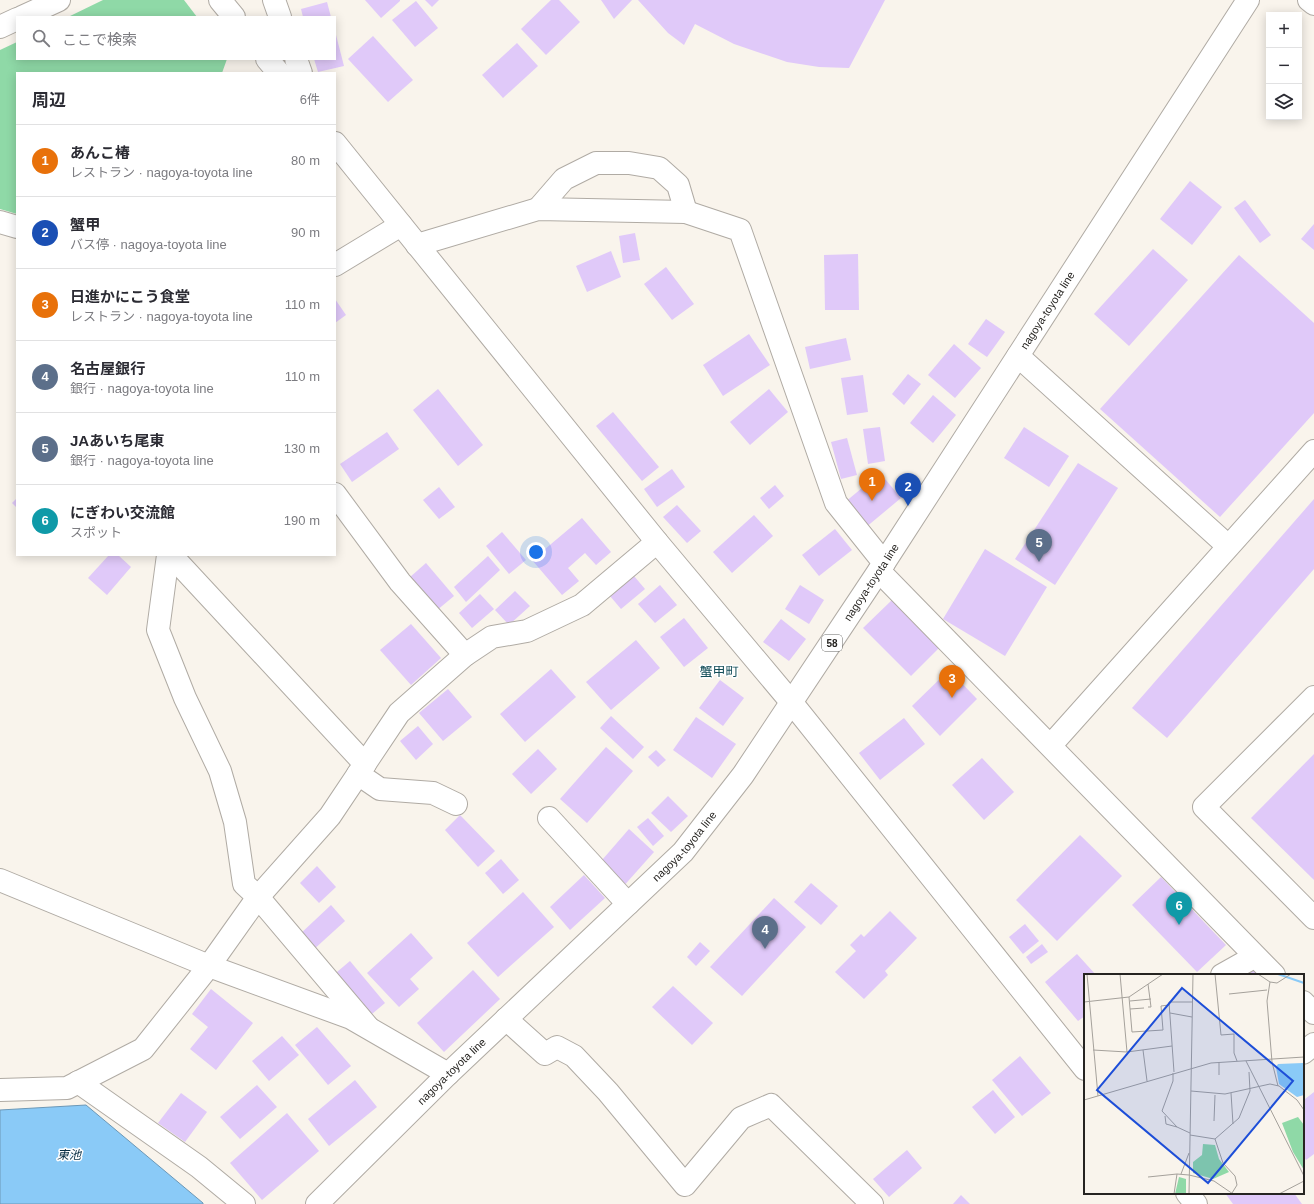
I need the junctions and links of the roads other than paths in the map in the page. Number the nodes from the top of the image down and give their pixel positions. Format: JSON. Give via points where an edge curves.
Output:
{"nodes":[{"id":1,"x":59,"y":0,"type":"edge"},
{"id":2,"x":220,"y":0,"type":"edge"},
{"id":3,"x":274,"y":0,"type":"edge"},
{"id":4,"x":1248,"y":0,"type":"edge"},
{"id":5,"x":1309,"y":0,"type":"edge"},
{"id":6,"x":1314,"y":4,"type":"edge"},
{"id":7,"x":24,"y":16,"type":"edge"},
{"id":8,"x":233,"y":16,"type":"edge"},
{"id":9,"x":280,"y":16,"type":"edge"},
{"id":10,"x":16,"y":19,"type":"edge"},
{"id":11,"x":0,"y":27,"type":"edge"},
{"id":12,"x":268,"y":60,"type":"edge"},
{"id":13,"x":296,"y":60,"type":"edge"},
{"id":14,"x":278,"y":72,"type":"edge"},
{"id":15,"x":301,"y":72,"type":"edge"},
{"id":16,"x":336,"y":145,"type":"edge"},
{"id":17,"x":538,"y":209,"type":"junction"},
{"id":18,"x":686,"y":212,"type":"junction"},
{"id":19,"x":0,"y":222,"type":"edge"},
{"id":20,"x":401,"y":226,"type":"junction"},
{"id":21,"x":16,"y":227,"type":"edge"},
{"id":22,"x":417,"y":245,"type":"junction"},
{"id":23,"x":336,"y":264,"type":"edge"},
{"id":24,"x":1018,"y":356,"type":"junction"},
{"id":25,"x":1314,"y":451,"type":"edge"},
{"id":26,"x":336,"y":495,"type":"edge"},
{"id":27,"x":657,"y":542,"type":"junction"},
{"id":28,"x":1228,"y":546,"type":"junction"},
{"id":29,"x":168,"y":556,"type":"edge"},
{"id":30,"x":172,"y":556,"type":"edge"},
{"id":31,"x":882,"y":567,"type":"junction"},
{"id":32,"x":465,"y":655,"type":"junction"},
{"id":33,"x":1314,"y":697,"type":"edge"},
{"id":34,"x":792,"y":703,"type":"junction"},
{"id":35,"x":1051,"y":745,"type":"junction"},
{"id":36,"x":362,"y":769,"type":"junction"},
{"id":37,"x":456,"y":804,"type":"dead end"},
{"id":38,"x":549,"y":818,"type":"dead end"},
{"id":39,"x":0,"y":880,"type":"edge"},
{"id":40,"x":258,"y":898,"type":"junction"},
{"id":41,"x":628,"y":904,"type":"junction"},
{"id":42,"x":1314,"y":918,"type":"edge"},
{"id":43,"x":1254,"y":956,"type":"junction"},
{"id":44,"x":209,"y":966,"type":"junction"},
{"id":45,"x":1224,"y":974,"type":"edge"},
{"id":46,"x":1273,"y":974,"type":"edge"},
{"id":47,"x":506,"y":1020,"type":"junction"},
{"id":48,"x":368,"y":1027,"type":"junction"},
{"id":49,"x":1314,"y":1044,"type":"edge"},
{"id":50,"x":1304,"y":1052,"type":"edge"},
{"id":51,"x":1082,"y":1060,"type":"edge"},
{"id":52,"x":448,"y":1074,"type":"junction"},
{"id":53,"x":78,"y":1082,"type":"junction"},
{"id":54,"x":0,"y":1090,"type":"edge"},
{"id":55,"x":1188,"y":1194,"type":"edge"},
{"id":56,"x":244,"y":1204,"type":"edge"},
{"id":57,"x":317,"y":1204,"type":"edge"},
{"id":58,"x":872,"y":1204,"type":"edge"},
{"id":59,"x":1196,"y":1204,"type":"edge"}],
"edges":[{"from":1,"to":7,"type":"street"},
{"from":2,"to":8,"type":"street"},
{"from":3,"to":9,"type":"street"},
{"from":4,"to":24,"type":"street","name":"nagoya-toyota line","number":"58"},
{"from":5,"to":6,"type":"street"},
{"from":10,"to":11,"type":"street"},
{"from":12,"to":14,"type":"street"},
{"from":13,"to":15,"type":"street"},
{"from":16,"to":20,"type":"street"},
{"from":17,"to":18,"type":"street"},
{"from":17,"to":18,"type":"street","via":[[564,180],[596,163],[629,163],[659,168],[678,185]]},
{"from":17,"to":22,"type":"street"},
{"from":18,"to":31,"type":"street","via":[[740,230],[836,503]]},
{"from":19,"to":21,"type":"street"},
{"from":20,"to":22,"type":"street"},
{"from":20,"to":23,"type":"street"},
{"from":22,"to":27,"type":"street"},
{"from":24,"to":28,"type":"street"},
{"from":24,"to":31,"type":"street","name":"nagoya-toyota line","number":"58"},
{"from":25,"to":28,"type":"street"},
{"from":26,"to":32,"type":"street","via":[[400,582]]},
{"from":27,"to":32,"type":"street","via":[[582,605],[527,631],[492,637]]},
{"from":27,"to":34,"type":"street"},
{"from":28,"to":35,"type":"street"},
{"from":29,"to":40,"type":"street","via":[[158,630],[185,698],[220,771],[235,822],[244,884]]},
{"from":30,"to":36,"type":"street"},
{"from":31,"to":34,"type":"street","name":"nagoya-toyota line","number":"58"},
{"from":31,"to":35,"type":"street"},
{"from":32,"to":36,"type":"street","via":[[399,713]]},
{"from":33,"to":42,"type":"street","via":[[1204,807]]},
{"from":34,"to":41,"type":"street","name":"nagoya-toyota line","number":"58","via":[[743,775],[683,852]]},
{"from":34,"to":51,"type":"street"},
{"from":35,"to":43,"type":"street"},
{"from":36,"to":37,"type":"street","via":[[380,789],[433,793]]},
{"from":36,"to":40,"type":"street","via":[[330,816]]},
{"from":38,"to":41,"type":"street"},
{"from":39,"to":44,"type":"street"},
{"from":40,"to":44,"type":"street"},
{"from":40,"to":48,"type":"street"},
{"from":41,"to":47,"type":"street","name":"nagoya-toyota line","number":"58"},
{"from":43,"to":45,"type":"street"},
{"from":43,"to":46,"type":"street"},
{"from":44,"to":48,"type":"street","via":[[351,1018]]},
{"from":44,"to":53,"type":"street","via":[[143,1049]]},
{"from":47,"to":52,"type":"street","name":"nagoya-toyota line","number":"58"},
{"from":47,"to":58,"type":"street","via":[[545,1054],[557,1047],[574,1056],[608,1092],[685,1185],[741,1118],[771,1106]]},
{"from":48,"to":52,"type":"street"},
{"from":49,"to":50,"type":"street"},
{"from":52,"to":57,"type":"street","name":"nagoya-toyota line","number":"58"},
{"from":53,"to":54,"type":"street","via":[[67,1088]]},
{"from":53,"to":56,"type":"street","via":[[200,1168]]},
{"from":55,"to":59,"type":"street"}]}
